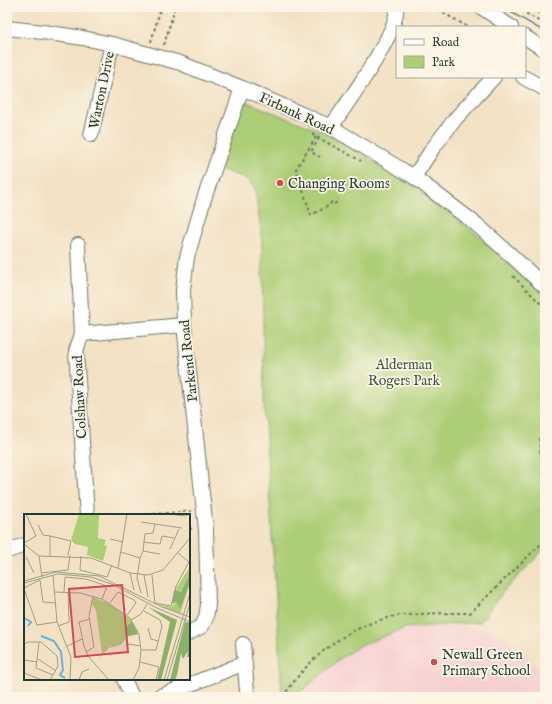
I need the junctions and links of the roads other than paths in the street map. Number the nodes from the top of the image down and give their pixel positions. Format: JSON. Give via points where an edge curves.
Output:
{"nodes":[{"id":1,"x":396,"y":7,"type":"edge"},
{"id":2,"x":481,"y":7,"type":"edge"},
{"id":3,"x":510,"y":26,"type":"edge"},
{"id":4,"x":7,"y":28,"type":"edge"},
{"id":5,"x":526,"y":37,"type":"edge"},
{"id":6,"x":112,"y":44,"type":"junction"},
{"id":7,"x":545,"y":50,"type":"edge"},
{"id":8,"x":493,"y":78,"type":"edge"},
{"id":9,"x":525,"y":78,"type":"edge"},
{"id":10,"x":242,"y":88,"type":"junction"},
{"id":11,"x":545,"y":89,"type":"edge"},
{"id":12,"x":326,"y":124,"type":"junction"},
{"id":13,"x":91,"y":135,"type":"dead end"},
{"id":14,"x":414,"y":177,"type":"junction"},
{"id":15,"x":78,"y":245,"type":"dead end"},
{"id":16,"x":545,"y":287,"type":"edge"},
{"id":17,"x":184,"y":325,"type":"junction"},
{"id":18,"x":82,"y":334,"type":"junction"},
{"id":19,"x":87,"y":514,"type":"edge"},
{"id":20,"x":24,"y":545,"type":"edge"},
{"id":21,"x":7,"y":551,"type":"edge"},
{"id":22,"x":190,"y":632,"type":"edge"},
{"id":23,"x":243,"y":644,"type":"dead end"},
{"id":24,"x":245,"y":663,"type":"junction"},
{"id":25,"x":124,"y":680,"type":"edge"},
{"id":26,"x":190,"y":691,"type":"edge"},
{"id":27,"x":247,"y":691,"type":"dead end"},
{"id":28,"x":132,"y":697,"type":"edge"},
{"id":29,"x":158,"y":697,"type":"edge"}],
"edges":[{"from":1,"to":12,"type":"street","via":[[396,20],[384,46]]},
{"from":2,"to":3,"type":"street"},
{"from":4,"to":6,"type":"street","name":"Firbank Road"},
{"from":5,"to":7,"type":"street"},
{"from":6,"to":10,"type":"street","name":"Firbank Road","via":[[180,63]]},
{"from":6,"to":13,"type":"street","name":"Warton Drive"},
{"from":8,"to":14,"type":"street","via":[[456,118]]},
{"from":9,"to":11,"type":"street"},
{"from":10,"to":12,"type":"street","name":"Firbank Road"},
{"from":10,"to":17,"type":"street","name":"Parkend Road","via":[[187,257],[183,290]]},
{"from":12,"to":14,"type":"street","name":"Firbank Road"},
{"from":14,"to":16,"type":"street","name":"Firbank Road","via":[[476,224]]},
{"from":15,"to":18,"type":"street"},
{"from":17,"to":18,"type":"street","name":"Colshaw Road"},
{"from":17,"to":22,"type":"street","name":"Parkend Road","via":[[206,530],[208,605],[202,626]]},
{"from":18,"to":19,"type":"street","name":"Colshaw Road","via":[[76,352]]},
{"from":20,"to":21,"type":"street"},
{"from":23,"to":24,"type":"street"},
{"from":24,"to":26,"type":"street"},
{"from":24,"to":27,"type":"street"},
{"from":25,"to":28,"type":"street"},
{"from":26,"to":29,"type":"street"}]}
